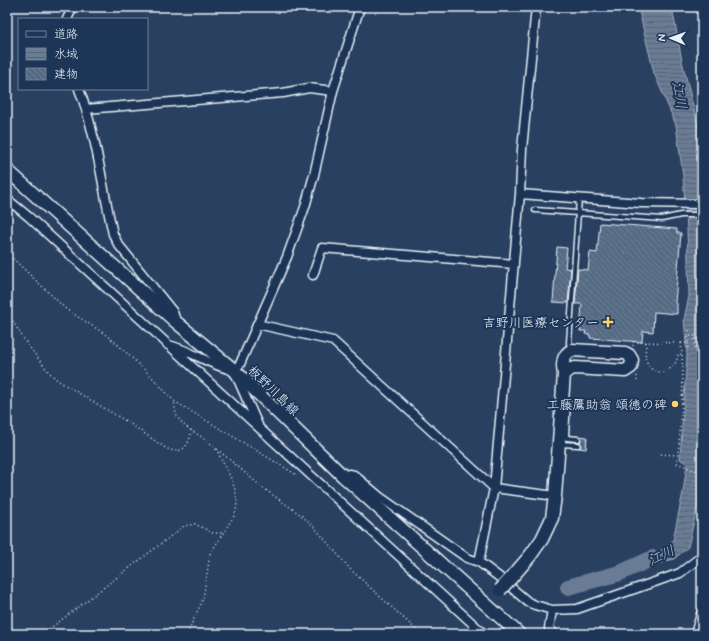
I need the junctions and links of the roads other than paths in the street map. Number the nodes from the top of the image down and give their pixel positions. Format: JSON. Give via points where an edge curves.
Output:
{"nodes":[{"id":1,"x":73,"y":7,"type":"edge"},
{"id":2,"x":360,"y":7,"type":"edge"},
{"id":3,"x":536,"y":7,"type":"edge"},
{"id":4,"x":68,"y":18,"type":"edge"},
{"id":5,"x":79,"y":90,"type":"edge"},
{"id":6,"x":333,"y":91,"type":"junction"},
{"id":7,"x":86,"y":109,"type":"junction"},
{"id":8,"x":7,"y":170,"type":"edge"},
{"id":9,"x":520,"y":194,"type":"junction"},
{"id":10,"x":579,"y":198,"type":"junction"},
{"id":11,"x":7,"y":199,"type":"edge"},
{"id":12,"x":702,"y":204,"type":"edge"},
{"id":13,"x":535,"y":210,"type":"dead end"},
{"id":14,"x":578,"y":214,"type":"junction"},
{"id":15,"x":702,"y":215,"type":"edge"},
{"id":16,"x":514,"y":264,"type":"junction"},
{"id":17,"x":313,"y":275,"type":"dead end"},
{"id":18,"x":176,"y":322,"type":"junction"},
{"id":19,"x":257,"y":324,"type":"junction"},
{"id":20,"x":167,"y":345,"type":"junction"},
{"id":21,"x":572,"y":350,"type":"junction"},
{"id":22,"x":234,"y":370,"type":"junction"},
{"id":23,"x":568,"y":373,"type":"junction"},
{"id":24,"x":568,"y":399,"type":"dead end"},
{"id":25,"x":259,"y":428,"type":"junction"},
{"id":26,"x":578,"y":439,"type":"dead end"},
{"id":27,"x":559,"y":444,"type":"junction"},
{"id":28,"x":578,"y":445,"type":"dead end"},
{"id":29,"x":343,"y":476,"type":"junction"},
{"id":30,"x":494,"y":488,"type":"junction"},
{"id":31,"x":555,"y":496,"type":"junction"},
{"id":32,"x":702,"y":556,"type":"edge"},
{"id":33,"x":480,"y":562,"type":"junction"},
{"id":34,"x":488,"y":605,"type":"junction"},
{"id":35,"x":552,"y":610,"type":"junction"},
{"id":36,"x":702,"y":611,"type":"edge"},
{"id":37,"x":484,"y":634,"type":"edge"},
{"id":38,"x":519,"y":634,"type":"edge"},
{"id":39,"x":554,"y":634,"type":"edge"},
{"id":40,"x":695,"y":634,"type":"edge"}],
"edges":[{"from":1,"to":4,"type":"street"},
{"from":2,"to":6,"type":"street"},
{"from":3,"to":9,"type":"street"},
{"from":5,"to":7,"type":"street"},
{"from":6,"to":7,"type":"street","via":[[309,88],[283,93]]},
{"from":6,"to":19,"type":"street","via":[[305,207],[287,257]]},
{"from":7,"to":18,"type":"street","via":[[96,145],[113,234],[118,244],[173,312]]},
{"from":8,"to":18,"type":"main road","name":"板野川島線"},
{"from":9,"to":10,"type":"street"},
{"from":9,"to":16,"type":"street"},
{"from":10,"to":12,"type":"street"},
{"from":10,"to":14,"type":"lane"},
{"from":11,"to":20,"type":"street"},
{"from":13,"to":14,"type":"lane"},
{"from":14,"to":15,"type":"lane","via":[[662,220],[681,215]]},
{"from":14,"to":21,"type":"lane","via":[[569,343]]},
{"from":16,"to":17,"type":"street","via":[[322,248]]},
{"from":16,"to":30,"type":"street"},
{"from":18,"to":22,"type":"main road","name":"板野川島線"},
{"from":19,"to":22,"type":"street","via":[[240,364]]},
{"from":19,"to":30,"type":"street","via":[[332,341]]},
{"from":20,"to":22,"type":"street","via":[[180,348],[220,367]]},
{"from":20,"to":25,"type":"street"},
{"from":21,"to":23,"type":"main road","via":[[564,357],[563,369]]},
{"from":21,"to":23,"type":"main road","via":[[625,353],[633,362],[630,369],[625,371],[575,368]]},
{"from":22,"to":25,"type":"street"},
{"from":22,"to":29,"type":"main road","name":"板野川島線"},
{"from":23,"to":27,"type":"main road"},
{"from":24,"to":26,"type":"lane","via":[[566,435],[567,438]]},
{"from":25,"to":37,"type":"street"},
{"from":27,"to":28,"type":"lane"},
{"from":27,"to":31,"type":"main road"},
{"from":29,"to":33,"type":"street","via":[[354,475],[380,497],[461,554]]},
{"from":29,"to":34,"type":"main road","name":"板野川島線"},
{"from":30,"to":31,"type":"street"},
{"from":30,"to":33,"type":"street"},
{"from":31,"to":34,"type":"main road","bridge":true,"via":[[552,518],[547,530],[530,556]]},
{"from":32,"to":35,"type":"street","via":[[680,573],[577,609]]},
{"from":33,"to":35,"type":"street","via":[[528,602]]},
{"from":34,"to":38,"type":"main road","name":"板野川島線"},
{"from":35,"to":39,"type":"street","via":[[549,628]]},
{"from":36,"to":40,"type":"street"}]}
